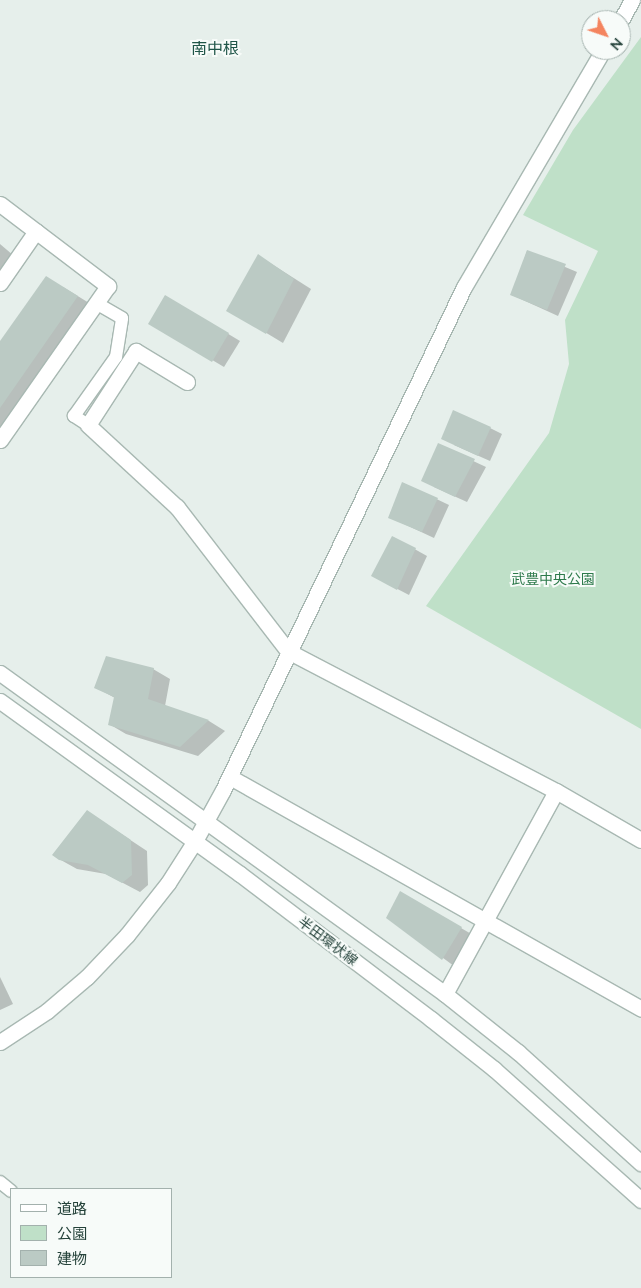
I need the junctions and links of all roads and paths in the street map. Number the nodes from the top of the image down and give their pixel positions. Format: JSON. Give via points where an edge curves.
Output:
{"nodes":[{"id":1,"x":597,"y":60,"type":"edge"},
{"id":2,"x":0,"y":204,"type":"edge"},
{"id":3,"x":36,"y":231,"type":"junction"},
{"id":4,"x":0,"y":283,"type":"edge"},
{"id":5,"x":96,"y":302,"type":"junction"},
{"id":6,"x":188,"y":382,"type":"dead end"},
{"id":7,"x":88,"y":425,"type":"junction"},
{"id":8,"x":0,"y":440,"type":"edge"},
{"id":9,"x":288,"y":651,"type":"junction"},
{"id":10,"x":0,"y":673,"type":"edge"},
{"id":11,"x":0,"y":701,"type":"edge"},
{"id":12,"x":230,"y":777,"type":"junction"},
{"id":13,"x":556,"y":792,"type":"junction"},
{"id":14,"x":206,"y":822,"type":"junction"},
{"id":15,"x":641,"y":840,"type":"edge"},
{"id":16,"x":195,"y":841,"type":"junction"},
{"id":17,"x":485,"y":920,"type":"junction"},
{"id":18,"x":445,"y":994,"type":"junction"},
{"id":19,"x":641,"y":1009,"type":"edge"},
{"id":20,"x":0,"y":1042,"type":"edge"},
{"id":21,"x":641,"y":1163,"type":"edge"},
{"id":22,"x":0,"y":1182,"type":"edge"},
{"id":23,"x":10,"y":1190,"type":"edge"},
{"id":24,"x":641,"y":1200,"type":"edge"}],
"edges":[{"from":1,"to":9,"type":"street","via":[[464,288]]},
{"from":2,"to":3,"type":"street"},
{"from":3,"to":4,"type":"street"},
{"from":3,"to":5,"type":"street","via":[[108,286]]},
{"from":5,"to":7,"type":"lane","via":[[122,318],[116,357],[74,416]]},
{"from":5,"to":8,"type":"street"},
{"from":6,"to":7,"type":"street","via":[[136,351]]},
{"from":7,"to":9,"type":"street","via":[[176,507]]},
{"from":9,"to":12,"type":"street"},
{"from":9,"to":13,"type":"street"},
{"from":10,"to":14,"type":"street","name":"半田環状線"},
{"from":11,"to":16,"type":"street","name":"半田環状線"},
{"from":12,"to":14,"type":"street"},
{"from":12,"to":17,"type":"street"},
{"from":13,"to":15,"type":"street"},
{"from":13,"to":17,"type":"street"},
{"from":14,"to":16,"type":"street"},
{"from":14,"to":18,"type":"street","name":"半田環状線"},
{"from":16,"to":20,"type":"street","via":[[168,883],[87,977],[47,1011]]},
{"from":16,"to":24,"type":"street","name":"半田環状線","via":[[494,1069]]},
{"from":17,"to":18,"type":"street"},
{"from":17,"to":19,"type":"street"},
{"from":18,"to":21,"type":"street","name":"半田環状線","via":[[518,1052]]},
{"from":22,"to":23,"type":"lane"}]}
